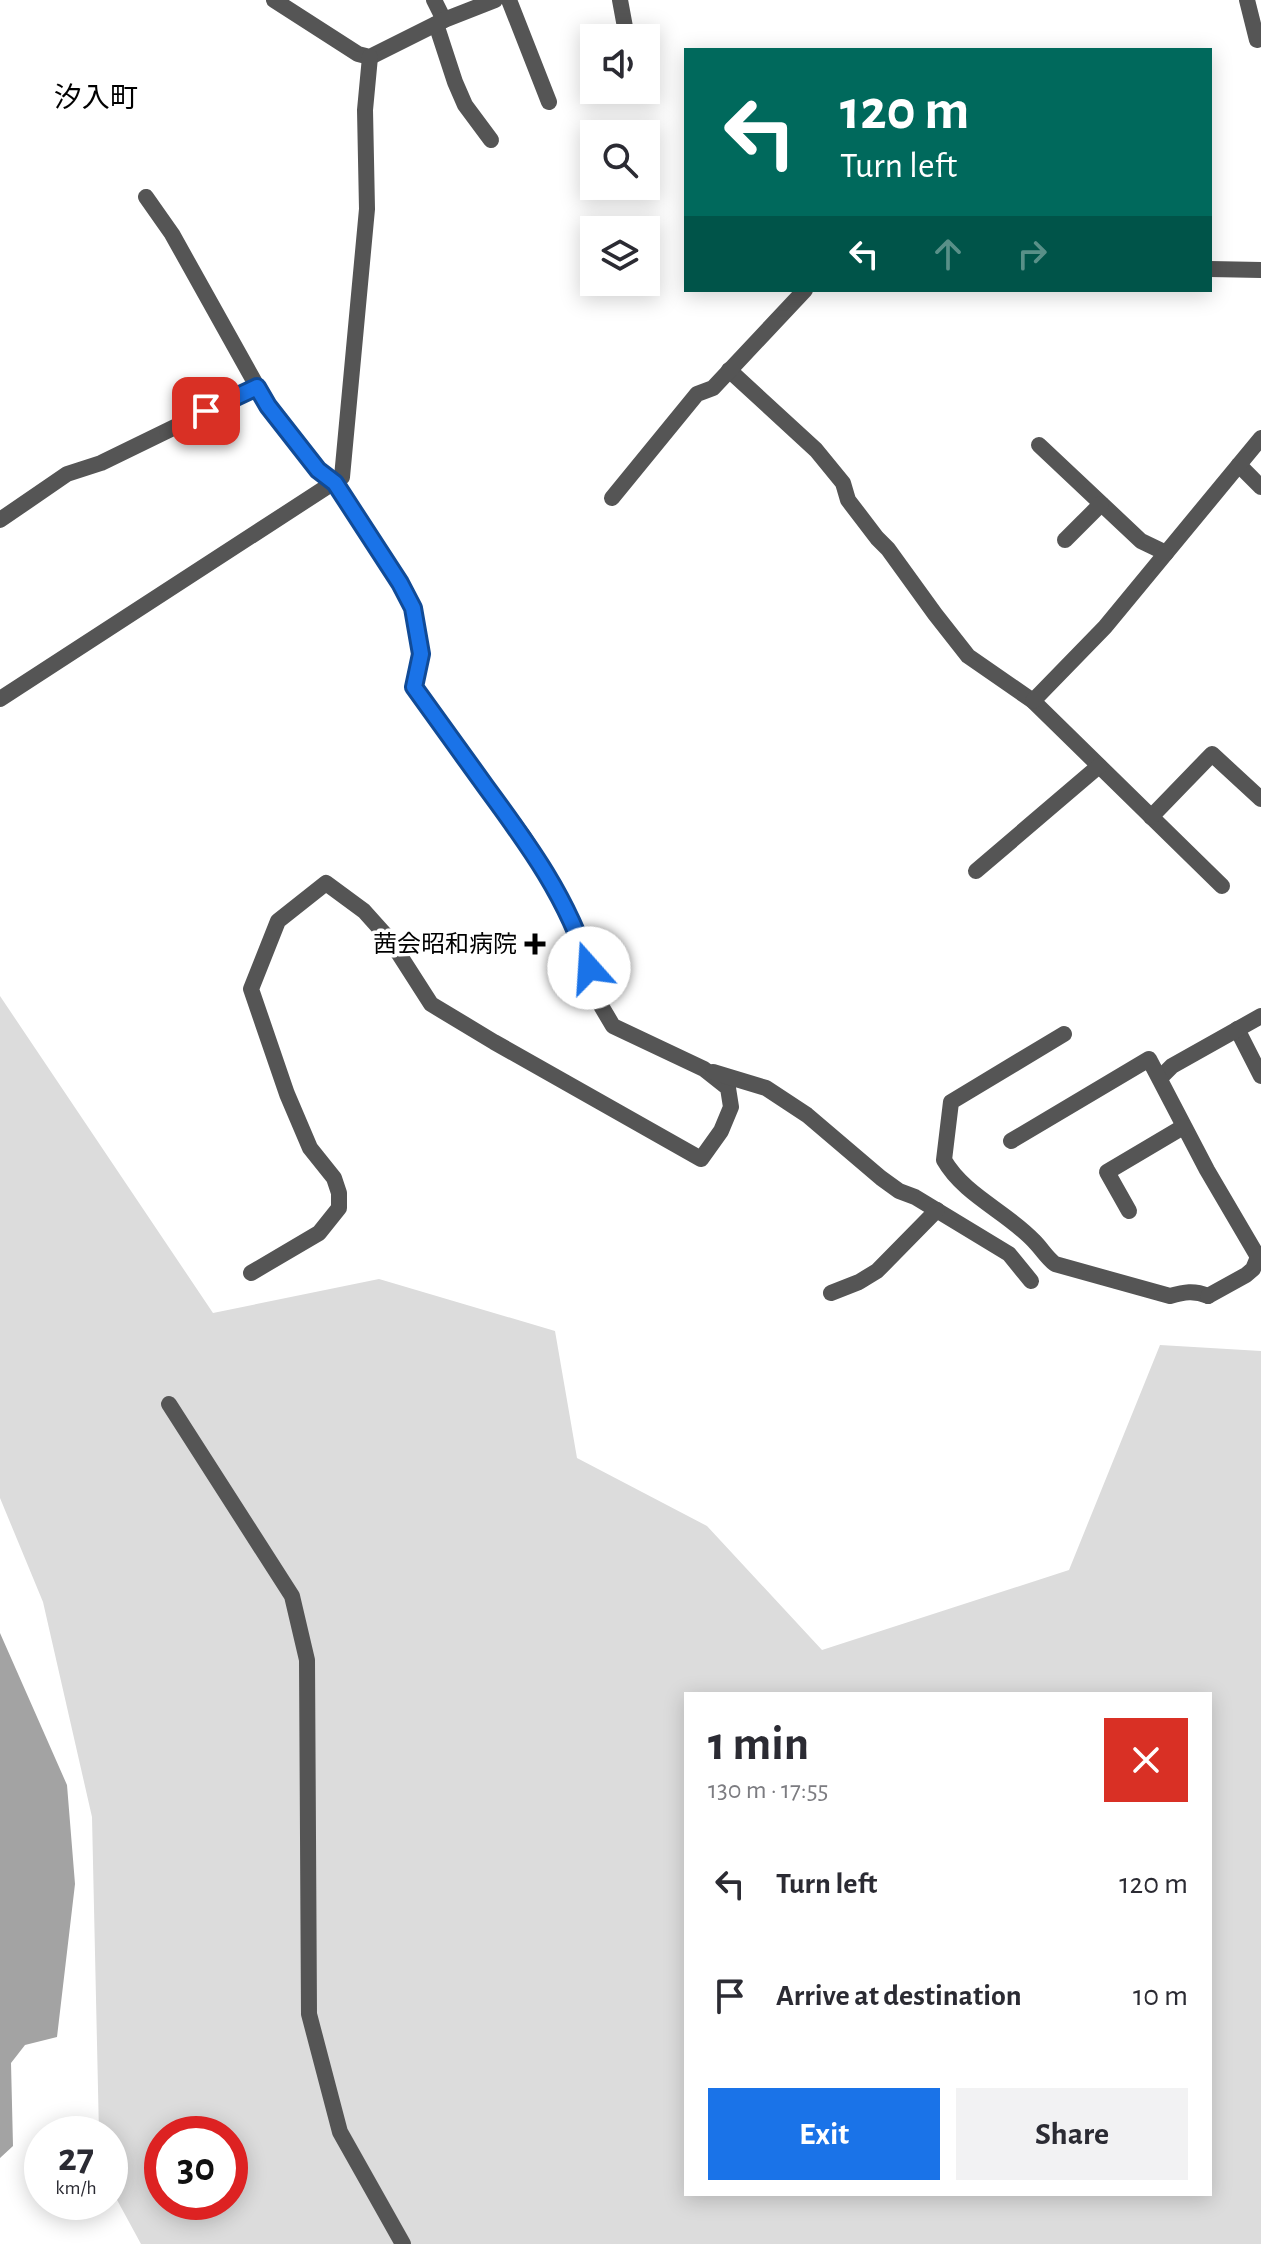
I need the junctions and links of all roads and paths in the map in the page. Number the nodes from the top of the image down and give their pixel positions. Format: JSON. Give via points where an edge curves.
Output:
{"nodes":[{"id":1,"x":274,"y":0,"type":"edge"},
{"id":2,"x":434,"y":0,"type":"edge"},
{"id":3,"x":495,"y":0,"type":"edge"},
{"id":4,"x":509,"y":0,"type":"edge"},
{"id":5,"x":620,"y":0,"type":"edge"},
{"id":6,"x":1247,"y":0,"type":"edge"},
{"id":7,"x":440,"y":22,"type":"junction"},
{"id":8,"x":624,"y":24,"type":"edge"},
{"id":9,"x":1257,"y":40,"type":"dead end"},
{"id":10,"x":370,"y":57,"type":"junction"},
{"id":11,"x":549,"y":102,"type":"dead end"},
{"id":12,"x":491,"y":140,"type":"dead end"},
{"id":13,"x":146,"y":197,"type":"dead end"},
{"id":14,"x":1212,"y":269,"type":"edge"},
{"id":15,"x":1261,"y":270,"type":"edge"},
{"id":16,"x":803,"y":292,"type":"edge"},
{"id":17,"x":729,"y":370,"type":"junction"},
{"id":18,"x":257,"y":387,"type":"junction"},
{"id":19,"x":1261,"y":438,"type":"edge"},
{"id":20,"x":1039,"y":445,"type":"dead end"},
{"id":21,"x":1239,"y":465,"type":"junction"},
{"id":22,"x":335,"y":483,"type":"junction"},
{"id":23,"x":1261,"y":487,"type":"edge"},
{"id":24,"x":612,"y":498,"type":"dead end"},
{"id":25,"x":1101,"y":504,"type":"junction"},
{"id":26,"x":0,"y":520,"type":"edge"},
{"id":27,"x":1065,"y":540,"type":"dead end"},
{"id":28,"x":1166,"y":553,"type":"junction"},
{"id":29,"x":0,"y":699,"type":"edge"},
{"id":30,"x":1033,"y":701,"type":"junction"},
{"id":31,"x":1099,"y":766,"type":"junction"},
{"id":32,"x":1261,"y":799,"type":"edge"},
{"id":33,"x":1151,"y":817,"type":"junction"},
{"id":34,"x":976,"y":871,"type":"dead end"},
{"id":35,"x":1222,"y":886,"type":"dead end"},
{"id":36,"x":1261,"y":1016,"type":"edge"},
{"id":37,"x":1237,"y":1029,"type":"junction"},
{"id":38,"x":1064,"y":1034,"type":"dead end"},
{"id":39,"x":704,"y":1069,"type":"junction"},
{"id":40,"x":1261,"y":1076,"type":"edge"},
{"id":41,"x":1160,"y":1078,"type":"junction"},
{"id":42,"x":1183,"y":1127,"type":"junction"},
{"id":43,"x":1011,"y":1141,"type":"dead end"},
{"id":44,"x":937,"y":1210,"type":"junction"},
{"id":45,"x":1129,"y":1211,"type":"dead end"},
{"id":46,"x":1049,"y":1259,"type":"junction"},
{"id":47,"x":251,"y":1273,"type":"dead end"},
{"id":48,"x":831,"y":1293,"type":"dead end"},
{"id":49,"x":169,"y":1404,"type":"dead end"},
{"id":50,"x":403,"y":2244,"type":"edge"}],
"edges":[{"from":1,"to":10,"type":"street"},
{"from":2,"to":7,"type":"street"},
{"from":3,"to":7,"type":"street"},
{"from":4,"to":11,"type":"street"},
{"from":5,"to":8,"type":"street"},
{"from":6,"to":9,"type":"street"},
{"from":7,"to":10,"type":"street"},
{"from":7,"to":12,"type":"street","via":[[455,82]]},
{"from":10,"to":22,"type":"street","via":[[367,209],[342,477]]},
{"from":13,"to":18,"type":"street"},
{"from":14,"to":15,"type":"street"},
{"from":16,"to":17,"type":"street"},
{"from":17,"to":24,"type":"street","via":[[713,388],[697,394]]},
{"from":17,"to":30,"type":"street","via":[[816,450],[968,656]]},
{"from":18,"to":22,"type":"street","via":[[318,470]]},
{"from":18,"to":26,"type":"street","via":[[101,463],[67,474]]},
{"from":19,"to":21,"type":"street"},
{"from":20,"to":25,"type":"street"},
{"from":21,"to":23,"type":"street"},
{"from":21,"to":28,"type":"street"},
{"from":22,"to":29,"type":"street"},
{"from":22,"to":39,"type":"street","via":[[413,608],[421,654],[414,687],[554,885],[613,1026]]},
{"from":25,"to":27,"type":"street"},
{"from":25,"to":28,"type":"street","via":[[1141,541]]},
{"from":28,"to":30,"type":"street","via":[[1105,627]]},
{"from":30,"to":31,"type":"street"},
{"from":31,"to":33,"type":"street"},
{"from":31,"to":34,"type":"street"},
{"from":32,"to":33,"type":"street","via":[[1212,754]]},
{"from":33,"to":35,"type":"street"},
{"from":36,"to":37,"type":"street"},
{"from":37,"to":40,"type":"street"},
{"from":37,"to":41,"type":"street"},
{"from":38,"to":46,"type":"street","via":[[951,1102],[944,1160]]},
{"from":39,"to":44,"type":"street","via":[[766,1088],[890,1185]]},
{"from":39,"to":47,"type":"street","via":[[728,1088],[731,1107],[701,1159],[431,1004],[390,940],[364,911],[326,883],[278,921],[251,989],[310,1148],[334,1178],[339,1208],[319,1233]]},
{"from":41,"to":42,"type":"street"},
{"from":41,"to":43,"type":"street","via":[[1149,1059]]},
{"from":42,"to":45,"type":"street","via":[[1107,1172]]},
{"from":42,"to":46,"type":"street","via":[[1258,1257],[1253,1269],[1208,1296],[1170,1296]]},
{"from":44,"to":46,"type":"street","via":[[1009,1254],[1031,1281]]},
{"from":44,"to":48,"type":"street","via":[[877,1271]]},
{"from":49,"to":50,"type":"street","via":[[292,1596],[307,1660],[309,2014],[340,2132]]}]}
